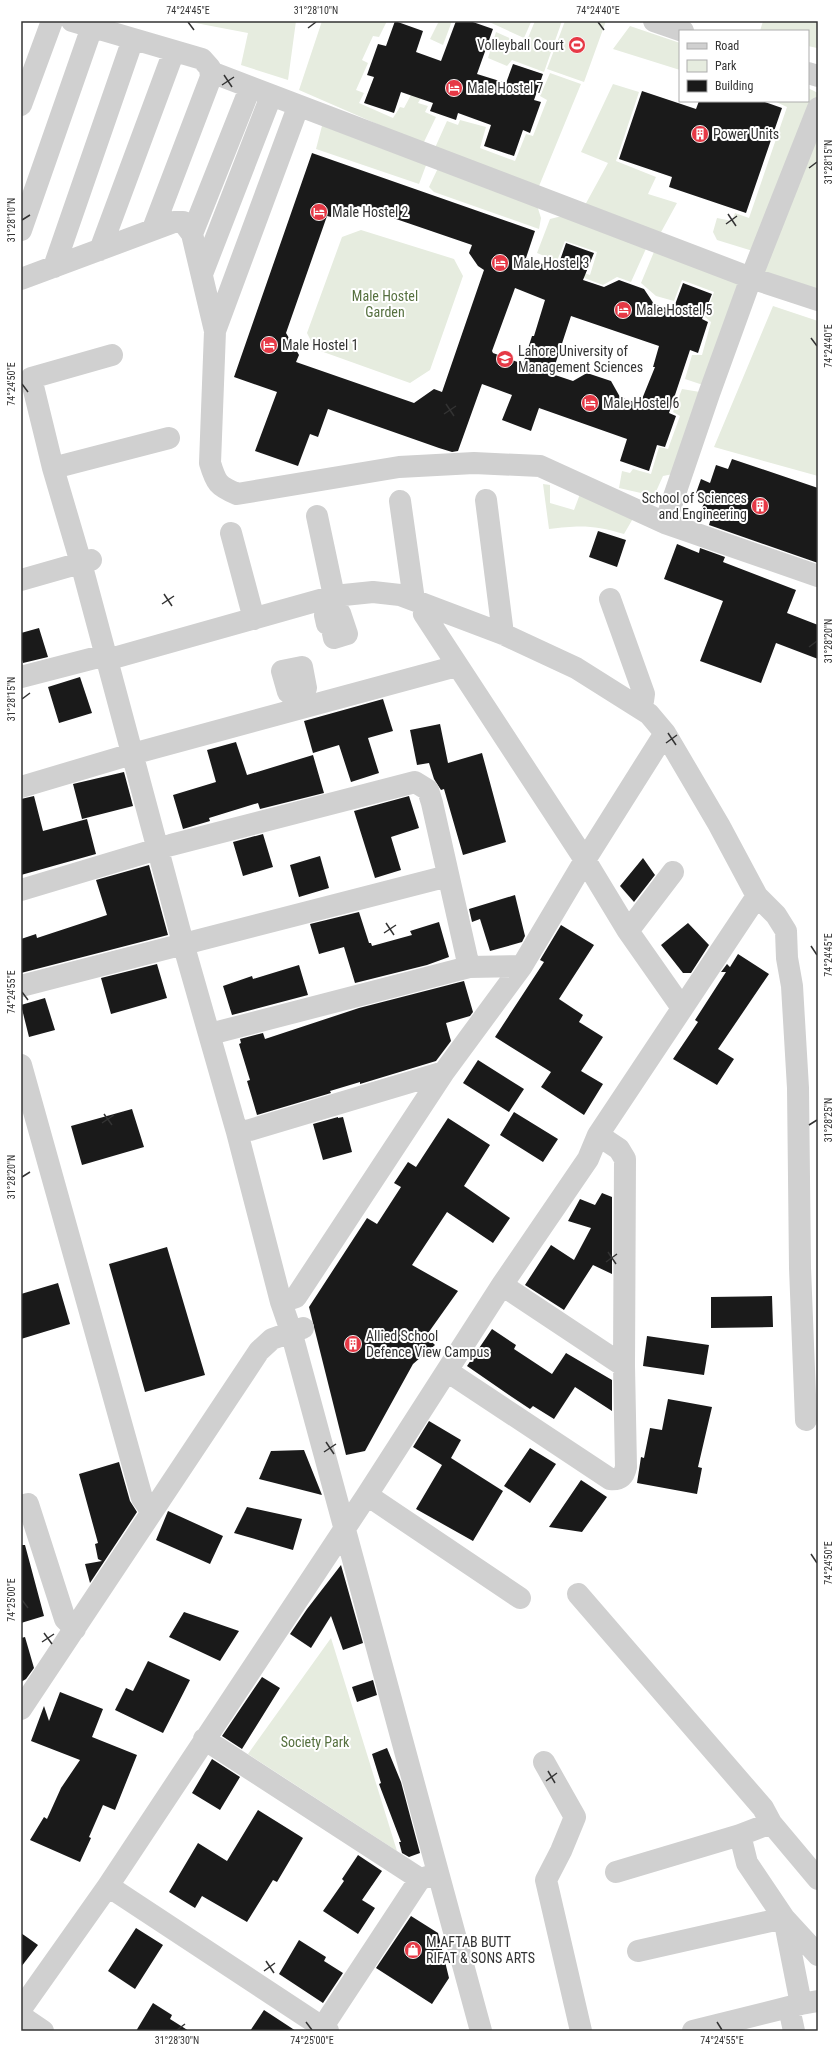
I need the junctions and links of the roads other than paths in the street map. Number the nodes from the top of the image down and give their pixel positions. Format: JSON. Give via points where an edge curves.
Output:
{"nodes":[{"id":1,"x":52,"y":21,"type":"edge"},
{"id":2,"x":72,"y":21,"type":"edge"},
{"id":3,"x":654,"y":21,"type":"edge"},
{"id":4,"x":92,"y":27,"type":"junction"},
{"id":5,"x":680,"y":30,"type":"edge"},
{"id":6,"x":133,"y":39,"type":"junction"},
{"id":7,"x":174,"y":51,"type":"junction"},
{"id":8,"x":211,"y":72,"type":"junction"},
{"id":9,"x":250,"y":88,"type":"junction"},
{"id":10,"x":271,"y":96,"type":"junction"},
{"id":11,"x":21,"y":105,"type":"edge"},
{"id":12,"x":298,"y":107,"type":"junction"},
{"id":13,"x":818,"y":108,"type":"edge"},
{"id":14,"x":21,"y":230,"type":"edge"},
{"id":15,"x":152,"y":230,"type":"junction"},
{"id":16,"x":192,"y":234,"type":"junction"},
{"id":17,"x":100,"y":250,"type":"junction"},
{"id":18,"x":54,"y":267,"type":"junction"},
{"id":19,"x":202,"y":274,"type":"junction"},
{"id":20,"x":751,"y":278,"type":"junction"},
{"id":21,"x":21,"y":279,"type":"edge"},
{"id":22,"x":818,"y":300,"type":"edge"},
{"id":23,"x":215,"y":331,"type":"junction"},
{"id":24,"x":112,"y":355,"type":"dead end"},
{"id":25,"x":169,"y":438,"type":"dead end"},
{"id":26,"x":59,"y":467,"type":"junction"},
{"id":27,"x":486,"y":500,"type":"dead end"},
{"id":28,"x":400,"y":501,"type":"dead end"},
{"id":29,"x":317,"y":516,"type":"dead end"},
{"id":30,"x":665,"y":524,"type":"junction"},
{"id":31,"x":231,"y":533,"type":"dead end"},
{"id":32,"x":86,"y":562,"type":"junction"},
{"id":33,"x":818,"y":576,"type":"edge"},
{"id":34,"x":21,"y":580,"type":"edge"},
{"id":35,"x":334,"y":596,"type":"junction"},
{"id":36,"x":610,"y":599,"type":"dead end"},
{"id":37,"x":421,"y":603,"type":"junction"},
{"id":38,"x":254,"y":619,"type":"junction"},
{"id":39,"x":503,"y":634,"type":"junction"},
{"id":40,"x":112,"y":656,"type":"junction"},
{"id":41,"x":457,"y":666,"type":"junction"},
{"id":42,"x":21,"y":677,"type":"edge"},
{"id":43,"x":639,"y":706,"type":"junction"},
{"id":44,"x":665,"y":733,"type":"junction"},
{"id":45,"x":138,"y":753,"type":"junction"},
{"id":46,"x":21,"y":787,"type":"edge"},
{"id":47,"x":165,"y":847,"type":"junction"},
{"id":48,"x":585,"y":860,"type":"junction"},
{"id":49,"x":673,"y":872,"type":"dead end"},
{"id":50,"x":448,"y":876,"type":"junction"},
{"id":51,"x":21,"y":890,"type":"edge"},
{"id":52,"x":757,"y":896,"type":"junction"},
{"id":53,"x":628,"y":931,"type":"junction"},
{"id":54,"x":190,"y":941,"type":"junction"},
{"id":55,"x":522,"y":966,"type":"junction"},
{"id":56,"x":469,"y":967,"type":"junction"},
{"id":57,"x":21,"y":986,"type":"edge"},
{"id":58,"x":682,"y":1008,"type":"junction"},
{"id":59,"x":216,"y":1033,"type":"junction"},
{"id":60,"x":21,"y":1065,"type":"edge"},
{"id":61,"x":444,"y":1072,"type":"junction"},
{"id":62,"x":243,"y":1131,"type":"junction"},
{"id":63,"x":598,"y":1136,"type":"junction"},
{"id":64,"x":502,"y":1285,"type":"junction"},
{"id":65,"x":288,"y":1299,"type":"junction"},
{"id":66,"x":297,"y":1330,"type":"junction"},
{"id":67,"x":624,"y":1366,"type":"junction"},
{"id":68,"x":447,"y":1371,"type":"junction"},
{"id":69,"x":806,"y":1420,"type":"dead end"},
{"id":70,"x":367,"y":1495,"type":"junction"},
{"id":71,"x":21,"y":1506,"type":"edge"},
{"id":72,"x":154,"y":1509,"type":"junction"},
{"id":73,"x":349,"y":1521,"type":"junction"},
{"id":74,"x":578,"y":1594,"type":"dead end"},
{"id":75,"x":520,"y":1598,"type":"dead end"},
{"id":76,"x":75,"y":1629,"type":"junction"},
{"id":77,"x":21,"y":1709,"type":"edge"},
{"id":78,"x":204,"y":1739,"type":"junction"},
{"id":79,"x":544,"y":1762,"type":"dead end"},
{"id":80,"x":771,"y":1822,"type":"junction"},
{"id":81,"x":740,"y":1835,"type":"junction"},
{"id":82,"x":616,"y":1872,"type":"dead end"},
{"id":83,"x":430,"y":1876,"type":"junction"},
{"id":84,"x":818,"y":1879,"type":"edge"},
{"id":85,"x":108,"y":1886,"type":"junction"},
{"id":86,"x":452,"y":1894,"type":"junction"},
{"id":87,"x":784,"y":1918,"type":"junction"},
{"id":88,"x":638,"y":1951,"type":"dead end"},
{"id":89,"x":818,"y":1955,"type":"edge"},
{"id":90,"x":803,"y":2004,"type":"edge"},
{"id":91,"x":21,"y":2009,"type":"edge"},
{"id":92,"x":21,"y":2016,"type":"edge"},
{"id":93,"x":323,"y":2030,"type":"edge"},
{"id":94,"x":43,"y":2031,"type":"edge"},
{"id":95,"x":481,"y":2031,"type":"edge"},
{"id":96,"x":496,"y":2031,"type":"edge"},
{"id":97,"x":581,"y":2031,"type":"edge"},
{"id":98,"x":693,"y":2031,"type":"edge"},
{"id":99,"x":794,"y":2031,"type":"edge"}],
"edges":[{"from":1,"to":11,"type":"street"},
{"from":2,"to":4,"type":"street"},
{"from":3,"to":5,"type":"street"},
{"from":4,"to":6,"type":"street"},
{"from":4,"to":14,"type":"street"},
{"from":6,"to":7,"type":"street"},
{"from":6,"to":18,"type":"street"},
{"from":7,"to":8,"type":"street","via":[[202,60]]},
{"from":7,"to":17,"type":"street"},
{"from":8,"to":9,"type":"street"},
{"from":8,"to":15,"type":"street"},
{"from":9,"to":10,"type":"street"},
{"from":9,"to":16,"type":"street"},
{"from":10,"to":12,"type":"street"},
{"from":10,"to":19,"type":"street"},
{"from":12,"to":20,"type":"street"},
{"from":12,"to":23,"type":"street"},
{"from":13,"to":20,"type":"street"},
{"from":15,"to":16,"type":"street","via":[[174,222],[183,222]]},
{"from":15,"to":17,"type":"street"},
{"from":16,"to":19,"type":"street"},
{"from":17,"to":18,"type":"street"},
{"from":18,"to":21,"type":"street"},
{"from":19,"to":23,"type":"street"},
{"from":20,"to":22,"type":"street"},
{"from":20,"to":30,"type":"street"},
{"from":23,"to":30,"type":"street","via":[[210,463],[215,479],[222,488],[237,494],[399,467],[474,463],[540,466]]},
{"from":24,"to":26,"type":"street","via":[[37,376]]},
{"from":25,"to":26,"type":"street"},
{"from":26,"to":32,"type":"street"},
{"from":27,"to":39,"type":"street"},
{"from":28,"to":37,"type":"street"},
{"from":29,"to":35,"type":"street"},
{"from":30,"to":33,"type":"street"},
{"from":31,"to":38,"type":"street"},
{"from":32,"to":34,"type":"street"},
{"from":32,"to":40,"type":"street"},
{"from":35,"to":37,"type":"street","via":[[385,593]]},
{"from":35,"to":38,"type":"street"},
{"from":36,"to":43,"type":"street","via":[[644,694]]},
{"from":37,"to":39,"type":"street"},
{"from":37,"to":41,"type":"street","via":[[424,614]]},
{"from":38,"to":40,"type":"street"},
{"from":39,"to":43,"type":"street","via":[[576,668]]},
{"from":40,"to":42,"type":"street"},
{"from":40,"to":45,"type":"street"},
{"from":41,"to":45,"type":"street"},
{"from":41,"to":48,"type":"street"},
{"from":43,"to":44,"type":"street"},
{"from":44,"to":48,"type":"street"},
{"from":44,"to":52,"type":"street"},
{"from":45,"to":46,"type":"street"},
{"from":45,"to":47,"type":"street"},
{"from":47,"to":50,"type":"street","via":[[415,782],[428,790]]},
{"from":47,"to":51,"type":"street"},
{"from":47,"to":54,"type":"street"},
{"from":48,"to":53,"type":"street"},
{"from":48,"to":55,"type":"street"},
{"from":49,"to":53,"type":"street"},
{"from":50,"to":54,"type":"street"},
{"from":50,"to":56,"type":"street"},
{"from":52,"to":58,"type":"street"},
{"from":52,"to":69,"type":"street","via":[[776,915],[786,931],[792,986],[798,1088],[800,1268]]},
{"from":53,"to":58,"type":"street"},
{"from":54,"to":57,"type":"street"},
{"from":54,"to":59,"type":"street"},
{"from":55,"to":56,"type":"street"},
{"from":55,"to":61,"type":"street"},
{"from":56,"to":59,"type":"street"},
{"from":58,"to":63,"type":"street"},
{"from":59,"to":62,"type":"street"},
{"from":60,"to":72,"type":"street","via":[[142,1498]]},
{"from":61,"to":62,"type":"street"},
{"from":61,"to":65,"type":"street"},
{"from":62,"to":65,"type":"street"},
{"from":63,"to":64,"type":"street","via":[[588,1159]]},
{"from":63,"to":67,"type":"street","via":[[619,1149],[625,1159]]},
{"from":64,"to":67,"type":"street"},
{"from":64,"to":68,"type":"street"},
{"from":65,"to":66,"type":"street"},
{"from":66,"to":72,"type":"street","via":[[272,1339],[259,1351]]},
{"from":66,"to":73,"type":"street"},
{"from":67,"to":68,"type":"street","via":[[626,1467],[624,1474],[615,1480]]},
{"from":68,"to":70,"type":"street"},
{"from":70,"to":73,"type":"street"},
{"from":70,"to":75,"type":"street"},
{"from":71,"to":76,"type":"street","via":[[28,1504],[65,1619]]},
{"from":72,"to":76,"type":"street"},
{"from":73,"to":78,"type":"street"},
{"from":73,"to":83,"type":"street"},
{"from":73,"to":86,"type":"street"},
{"from":74,"to":80,"type":"street","via":[[764,1808]]},
{"from":76,"to":77,"type":"street"},
{"from":78,"to":83,"type":"street"},
{"from":78,"to":85,"type":"street"},
{"from":79,"to":97,"type":"street","via":[[575,1817],[546,1880]]},
{"from":80,"to":81,"type":"street"},
{"from":80,"to":84,"type":"street"},
{"from":81,"to":82,"type":"street"},
{"from":81,"to":87,"type":"street","via":[[747,1863]]},
{"from":83,"to":86,"type":"street"},
{"from":83,"to":93,"type":"street"},
{"from":85,"to":91,"type":"street"},
{"from":85,"to":93,"type":"street"},
{"from":86,"to":95,"type":"street"},
{"from":86,"to":96,"type":"street"},
{"from":87,"to":88,"type":"street"},
{"from":87,"to":89,"type":"street"},
{"from":87,"to":90,"type":"street"},
{"from":90,"to":98,"type":"street"},
{"from":90,"to":99,"type":"street"},
{"from":92,"to":94,"type":"street"}]}
